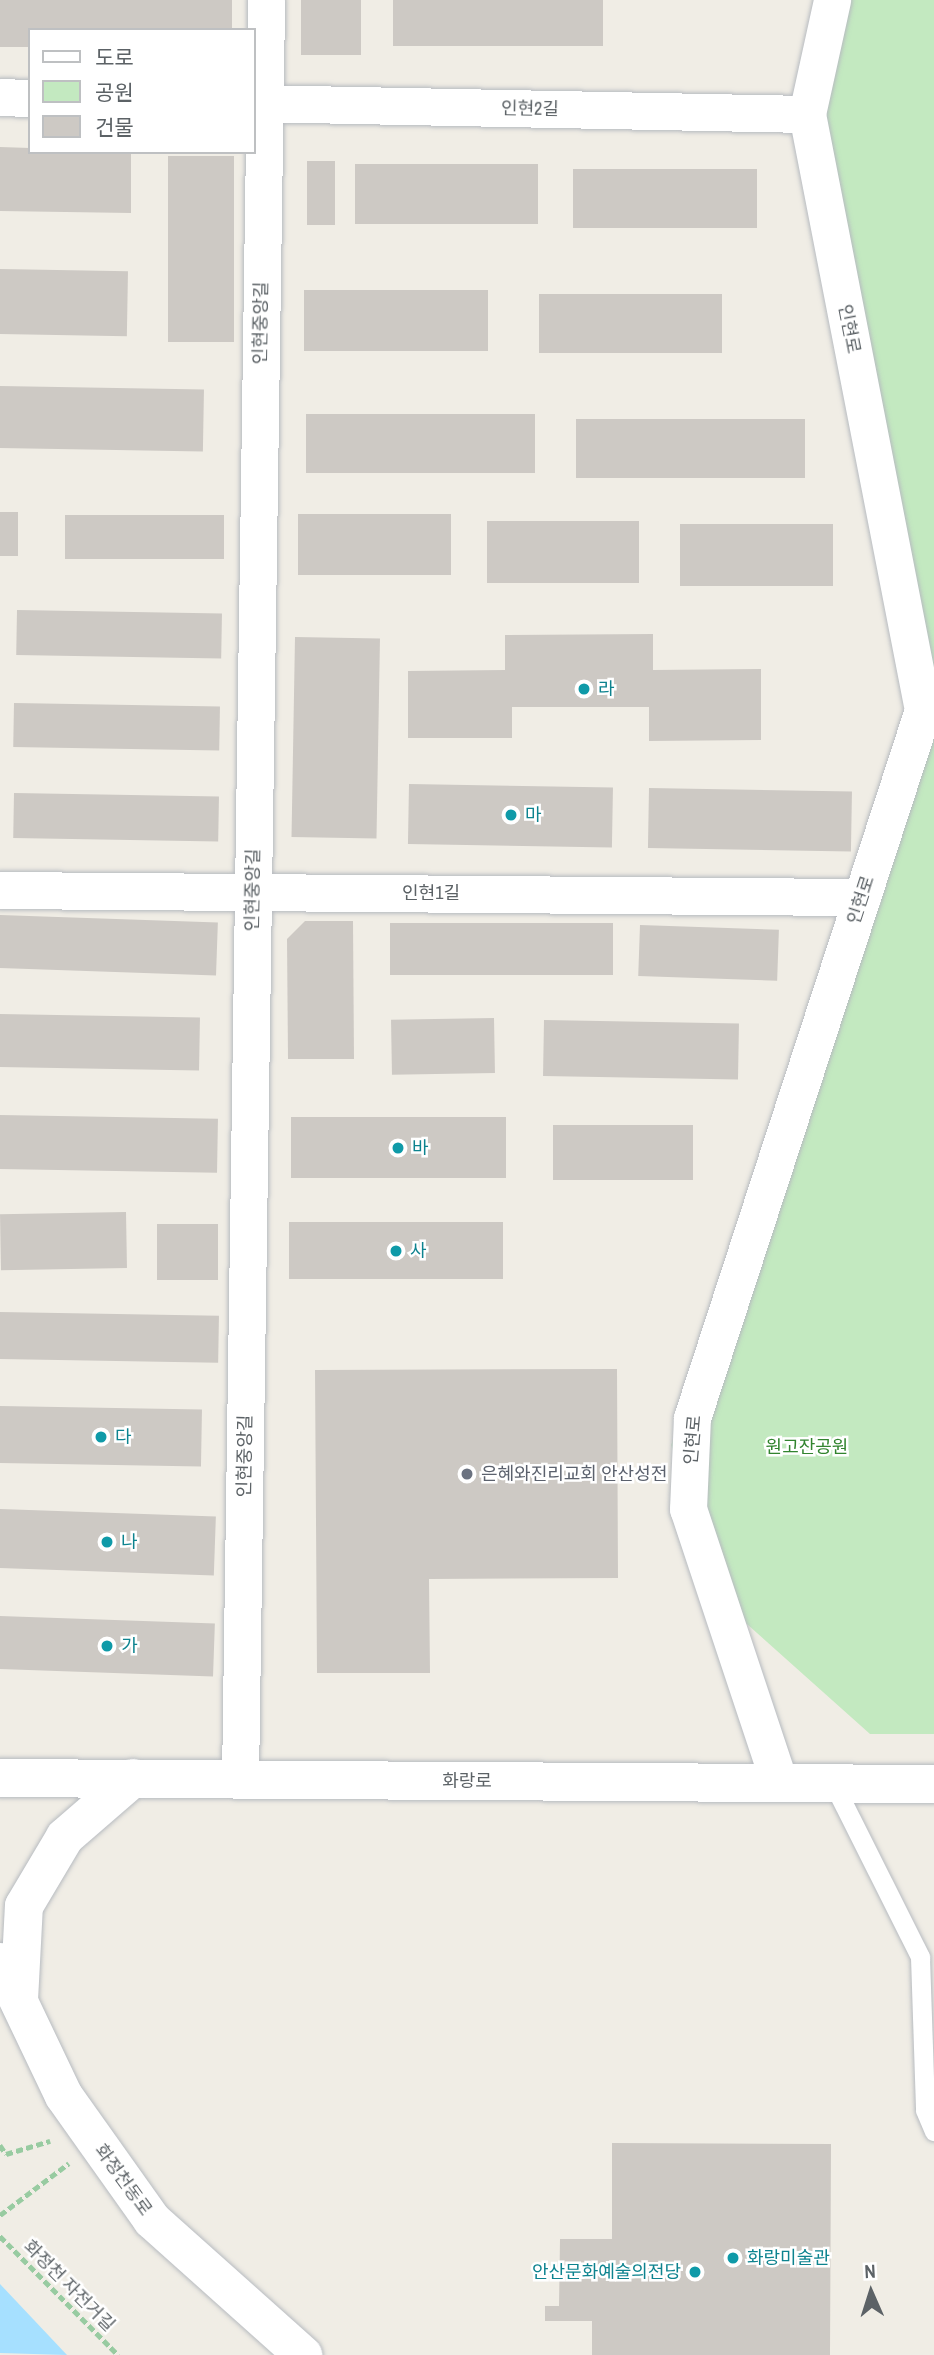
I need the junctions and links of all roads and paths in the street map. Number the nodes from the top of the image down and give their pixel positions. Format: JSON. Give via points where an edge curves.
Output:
{"nodes":[{"id":1,"x":266,"y":0,"type":"edge"},
{"id":2,"x":832,"y":0,"type":"edge"},
{"id":3,"x":0,"y":97,"type":"edge"},
{"id":4,"x":28,"y":98,"type":"edge"},
{"id":5,"x":259,"y":103,"type":"edge"},
{"id":6,"x":807,"y":114,"type":"junction"},
{"id":7,"x":0,"y":890,"type":"edge"},
{"id":8,"x":253,"y":892,"type":"junction"},
{"id":9,"x":862,"y":897,"type":"junction"},
{"id":10,"x":0,"y":1778,"type":"edge"},
{"id":11,"x":133,"y":1778,"type":"junction"},
{"id":12,"x":240,"y":1779,"type":"junction"},
{"id":13,"x":779,"y":1782,"type":"junction"},
{"id":14,"x":833,"y":1783,"type":"junction"},
{"id":15,"x":934,"y":1784,"type":"edge"},
{"id":16,"x":927,"y":1960,"type":"edge"},
{"id":17,"x":0,"y":1962,"type":"edge"},
{"id":18,"x":19,"y":2002,"type":"junction"},
{"id":19,"x":934,"y":2131,"type":"edge"},
{"id":20,"x":92,"y":2136,"type":"junction"},
{"id":21,"x":0,"y":2144,"type":"edge"},
{"id":22,"x":0,"y":2215,"type":"edge"},
{"id":23,"x":0,"y":2236,"type":"edge"},
{"id":24,"x":118,"y":2355,"type":"edge"},
{"id":25,"x":303,"y":2355,"type":"edge"}],
"edges":[{"from":1,"to":5,"type":"street","name":"인현중앙길"},
{"from":2,"to":6,"type":"street","name":"인현로"},
{"from":3,"to":4,"type":"street"},
{"from":5,"to":6,"type":"street","name":"인현2길"},
{"from":5,"to":8,"type":"street","name":"인현중앙길"},
{"from":6,"to":9,"type":"street","name":"인현로","via":[[923,710]]},
{"from":7,"to":8,"type":"street","name":"인현1길"},
{"from":8,"to":9,"type":"street","name":"인현1길"},
{"from":8,"to":12,"type":"street","name":"인현중앙길"},
{"from":9,"to":13,"type":"street","name":"인현로","via":[[692,1418],[688,1509]]},
{"from":10,"to":11,"type":"street","name":"화랑로"},
{"from":11,"to":12,"type":"street","name":"화랑로"},
{"from":11,"to":18,"type":"street","via":[[65,1837],[24,1906]]},
{"from":12,"to":13,"type":"street","name":"화랑로"},
{"from":13,"to":14,"type":"street","name":"화랑로"},
{"from":14,"to":15,"type":"street","name":"화랑로"},
{"from":14,"to":16,"type":"lane"},
{"from":16,"to":19,"type":"lane","via":[[925,2110]]},
{"from":17,"to":18,"type":"street","name":"화정천동로"},
{"from":18,"to":20,"type":"street","name":"화정천동로","via":[[64,2096]]},
{"from":20,"to":21,"type":"path","via":[[6,2154]]},
{"from":20,"to":22,"type":"path"},
{"from":20,"to":25,"type":"street","name":"화정천동로","via":[[152,2220]]},
{"from":23,"to":24,"type":"path","name":"화정천 자전거길"}]}
